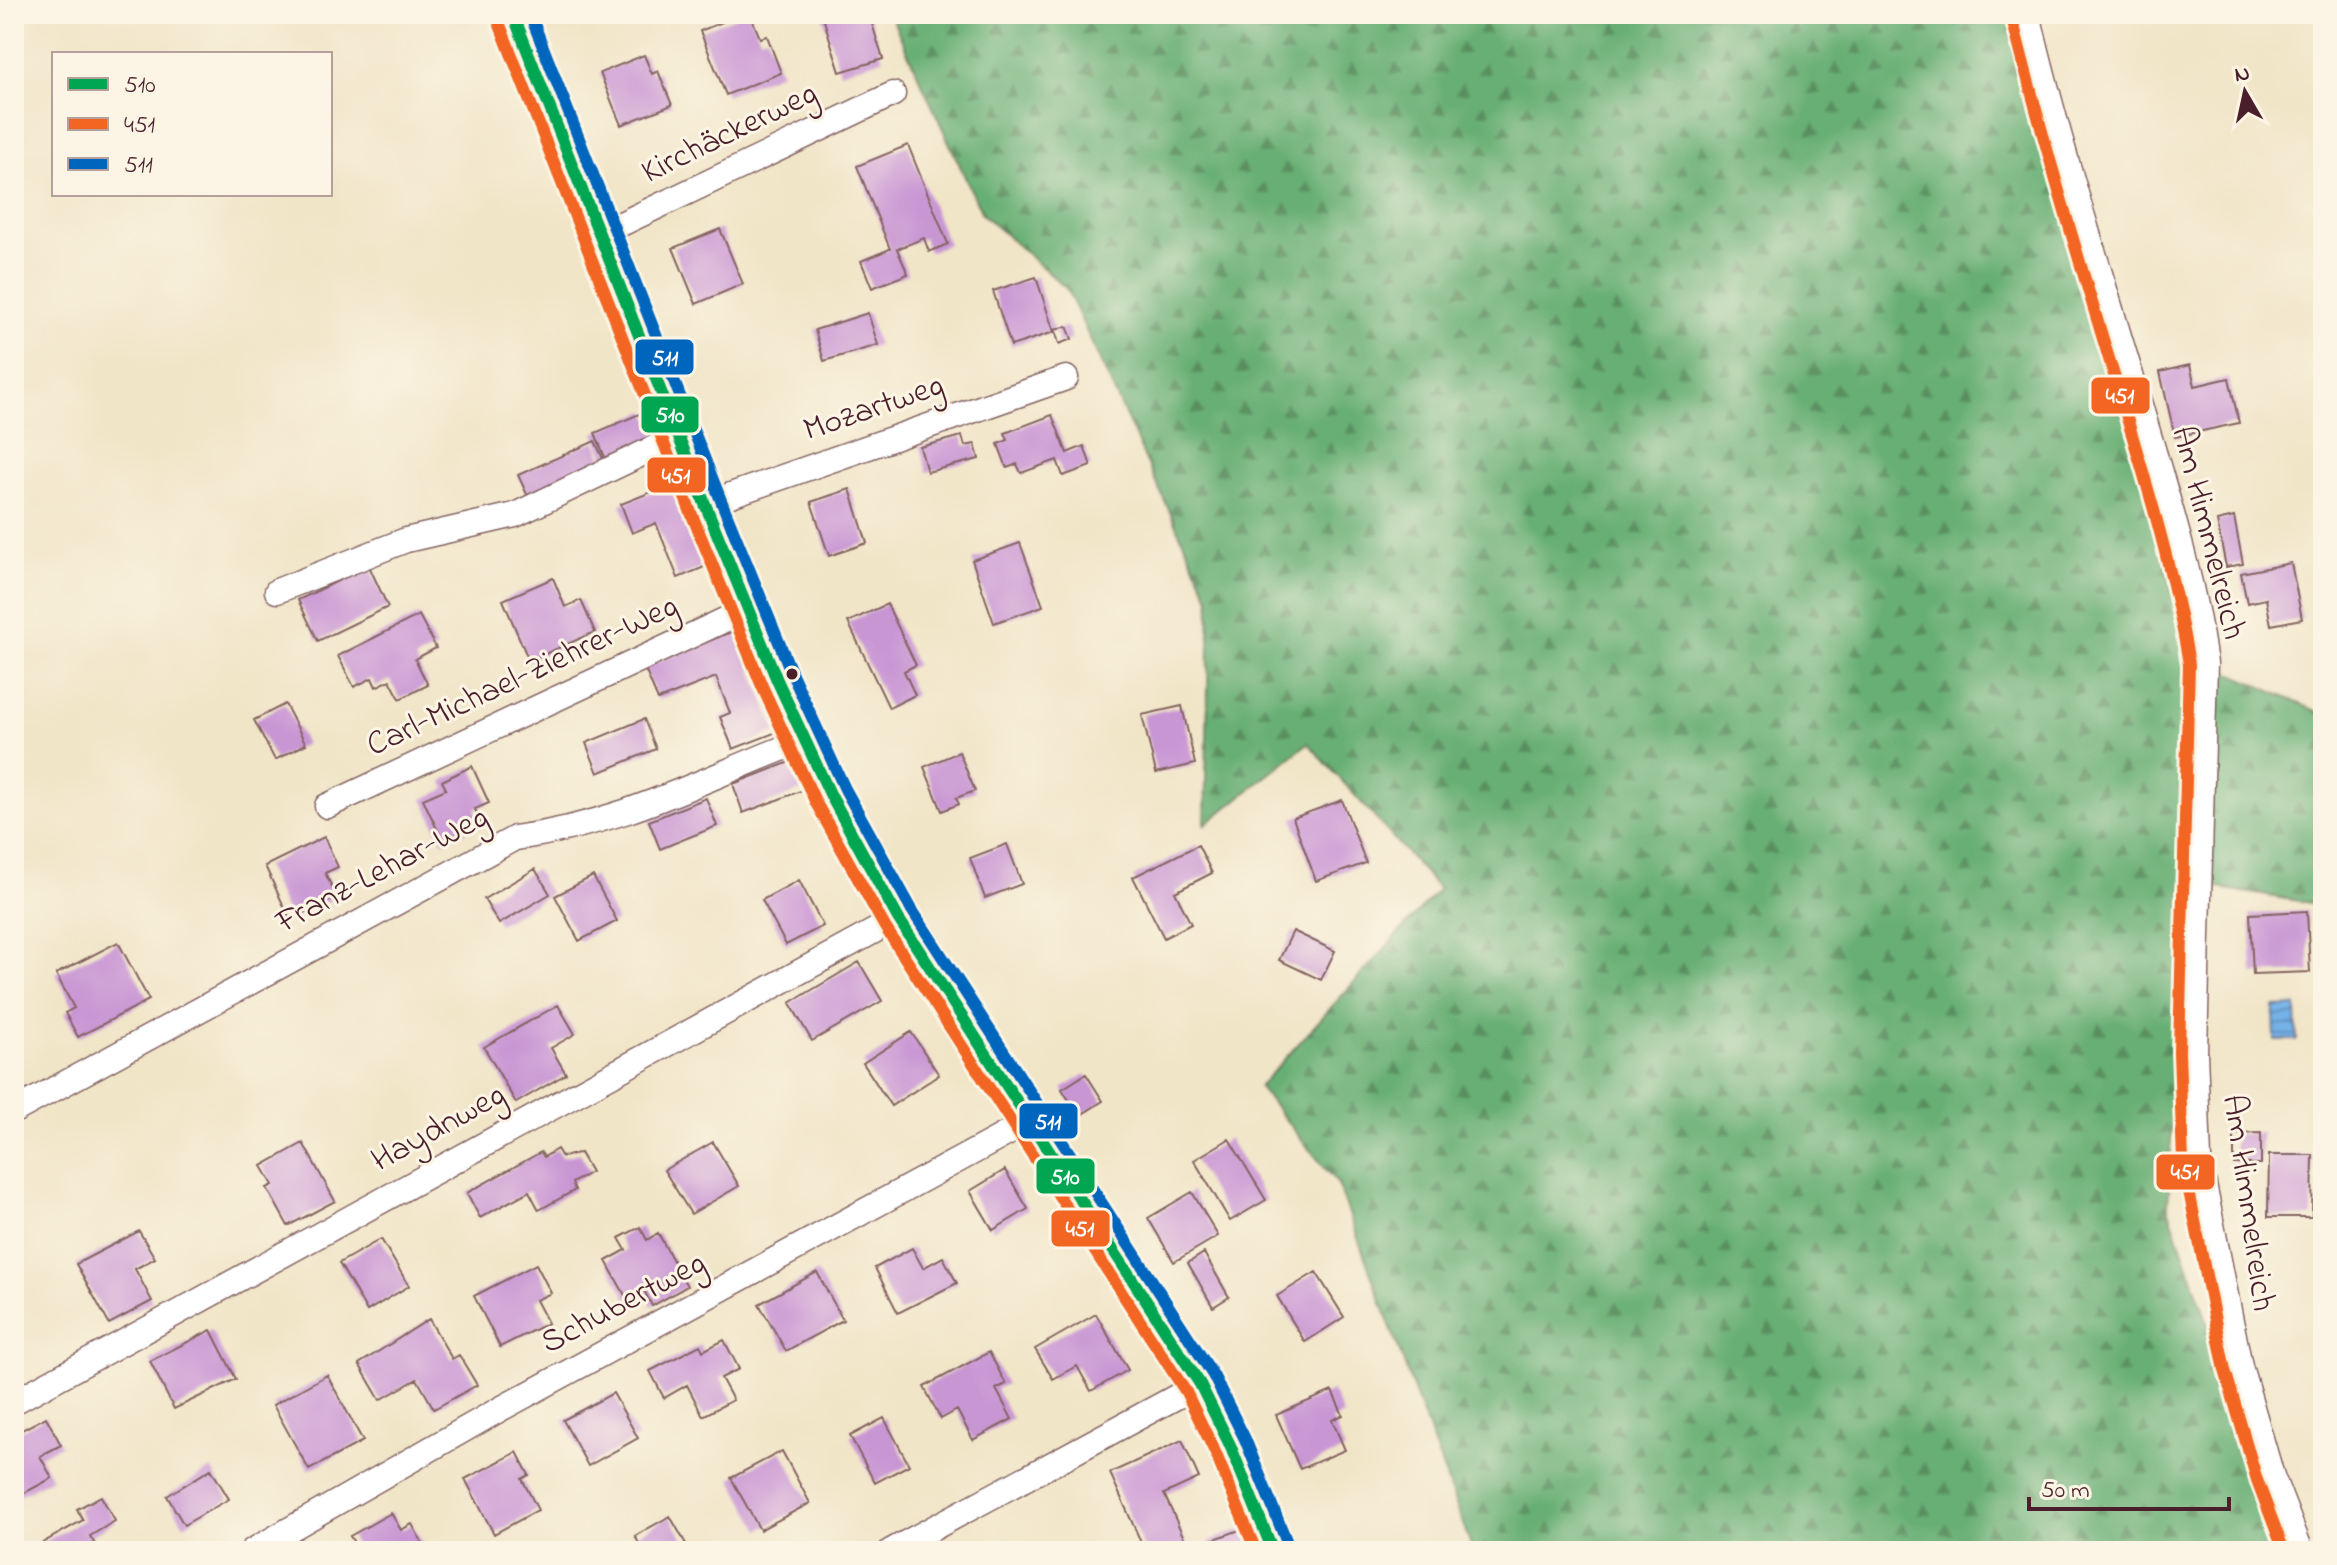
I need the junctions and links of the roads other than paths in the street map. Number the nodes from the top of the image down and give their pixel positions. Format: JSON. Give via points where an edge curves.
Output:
{"nodes":[{"id":1,"x":513,"y":14,"type":"edge"},
{"id":2,"x":2028,"y":14,"type":"edge"},
{"id":3,"x":893,"y":94,"type":"dead end"},
{"id":4,"x":598,"y":235,"type":"junction"},
{"id":5,"x":1066,"y":378,"type":"dead end"},
{"id":6,"x":679,"y":436,"type":"junction"},
{"id":7,"x":705,"y":504,"type":"junction"},
{"id":8,"x":277,"y":591,"type":"dead end"},
{"id":9,"x":748,"y":609,"type":"junction"},
{"id":10,"x":804,"y":740,"type":"junction"},
{"id":11,"x":327,"y":806,"type":"dead end"},
{"id":12,"x":898,"y":918,"type":"junction"},
{"id":13,"x":14,"y":1111,"type":"edge"},
{"id":14,"x":1032,"y":1120,"type":"junction"},
{"id":15,"x":1200,"y":1384,"type":"junction"},
{"id":16,"x":14,"y":1402,"type":"edge"},
{"id":17,"x":252,"y":1551,"type":"edge"},
{"id":18,"x":891,"y":1551,"type":"edge"},
{"id":19,"x":1273,"y":1551,"type":"edge"},
{"id":20,"x":2301,"y":1551,"type":"edge"}],
"edges":[{"from":1,"to":4,"type":"main road"},
{"from":2,"to":20,"type":"street","name":"Am Himmelreich","via":[[2176,525],[2199,622],[2205,678],[2195,1052],[2199,1159],[2240,1366],[2272,1476]]},
{"from":3,"to":4,"type":"street","name":"Kirchäckerweg"},
{"from":4,"to":6,"type":"main road"},
{"from":5,"to":7,"type":"street","name":"Mozartweg"},
{"from":6,"to":7,"type":"main road"},
{"from":6,"to":8,"type":"street","via":[[515,515],[406,540]]},
{"from":7,"to":9,"type":"main road"},
{"from":9,"to":10,"type":"main road"},
{"from":9,"to":11,"type":"street","name":"Carl-Michael-Ziehrer-Weg"},
{"from":10,"to":12,"type":"main road"},
{"from":10,"to":13,"type":"street","name":"Franz-Lehar-Weg","via":[[607,820],[515,838]]},
{"from":12,"to":14,"type":"main road"},
{"from":12,"to":16,"type":"street","name":"Haydnweg"},
{"from":14,"to":15,"type":"main road"},
{"from":14,"to":17,"type":"street","name":"Schubertweg","via":[[495,1412]]},
{"from":15,"to":18,"type":"street"},
{"from":15,"to":19,"type":"main road"}]}
